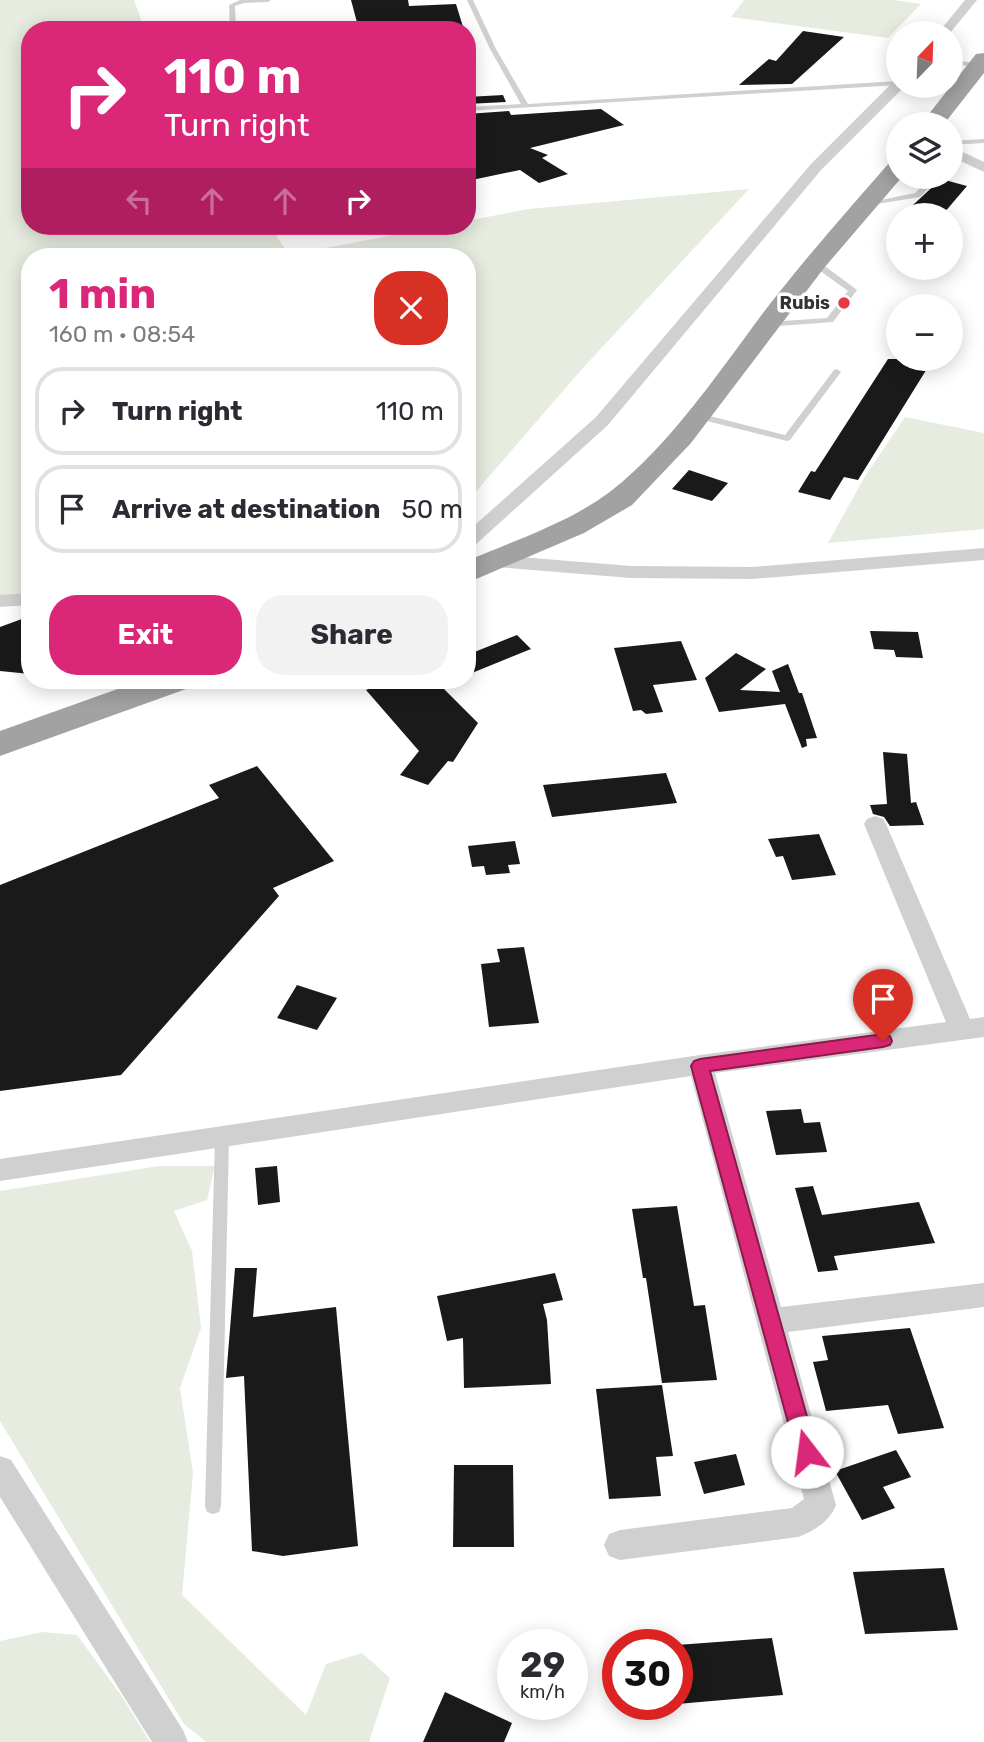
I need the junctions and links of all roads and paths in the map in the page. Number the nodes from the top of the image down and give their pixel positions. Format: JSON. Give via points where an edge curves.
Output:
{"nodes":[{"id":1,"x":268,"y":0,"type":"edge"},
{"id":2,"x":470,"y":0,"type":"edge"},
{"id":3,"x":965,"y":2,"type":"edge"},
{"id":4,"x":233,"y":21,"type":"edge"},
{"id":5,"x":952,"y":21,"type":"edge"},
{"id":6,"x":963,"y":62,"type":"edge"},
{"id":7,"x":981,"y":63,"type":"edge"},
{"id":8,"x":886,"y":85,"type":"edge"},
{"id":9,"x":886,"y":96,"type":"edge"},
{"id":10,"x":526,"y":106,"type":"junction"},
{"id":11,"x":476,"y":109,"type":"edge"},
{"id":12,"x":942,"y":112,"type":"edge"},
{"id":13,"x":984,"y":141,"type":"edge"},
{"id":14,"x":963,"y":143,"type":"edge"},
{"id":15,"x":963,"y":157,"type":"edge"},
{"id":16,"x":984,"y":169,"type":"edge"},
{"id":17,"x":886,"y":180,"type":"edge"},
{"id":18,"x":923,"y":189,"type":"edge"},
{"id":19,"x":865,"y":204,"type":"junction"},
{"id":20,"x":815,"y":263,"type":"junction"},
{"id":21,"x":768,"y":325,"type":"junction"},
{"id":22,"x":837,"y":372,"type":"dead end"},
{"id":23,"x":698,"y":416,"type":"junction"},
{"id":24,"x":476,"y":534,"type":"edge"},
{"id":25,"x":984,"y":554,"type":"edge"},
{"id":26,"x":497,"y":561,"type":"junction"},
{"id":27,"x":476,"y":569,"type":"edge"},
{"id":28,"x":21,"y":600,"type":"edge"},
{"id":29,"x":0,"y":601,"type":"edge"},
{"id":30,"x":151,"y":689,"type":"edge"},
{"id":31,"x":0,"y":744,"type":"edge"},
{"id":32,"x":875,"y":824,"type":"dead end"},
{"id":33,"x":973,"y":1029,"type":"edge"},
{"id":34,"x":700,"y":1066,"type":"junction"},
{"id":35,"x":222,"y":1137,"type":"junction"},
{"id":36,"x":0,"y":1170,"type":"edge"},
{"id":37,"x":984,"y":1295,"type":"edge"},
{"id":38,"x":772,"y":1321,"type":"junction"},
{"id":39,"x":0,"y":1470,"type":"edge"},
{"id":40,"x":213,"y":1506,"type":"dead end"},
{"id":41,"x":620,"y":1545,"type":"dead end"},
{"id":42,"x":171,"y":1742,"type":"edge"}],
"edges":[{"from":1,"to":4,"type":"lane","via":[[232,5]]},
{"from":2,"to":10,"type":"lane"},
{"from":3,"to":5,"type":"street"},
{"from":6,"to":7,"type":"lane"},
{"from":7,"to":12,"type":"highway"},
{"from":8,"to":10,"type":"lane"},
{"from":9,"to":24,"type":"street","via":[[816,167],[602,421]]},
{"from":10,"to":11,"type":"lane"},
{"from":13,"to":14,"type":"lane"},
{"from":15,"to":16,"type":"street"},
{"from":17,"to":19,"type":"highway"},
{"from":18,"to":19,"type":"lane","via":[[917,195]]},
{"from":19,"to":20,"type":"highway"},
{"from":20,"to":21,"type":"highway"},
{"from":20,"to":21,"type":"lane","via":[[853,289],[830,320]]},
{"from":21,"to":23,"type":"highway"},
{"from":22,"to":23,"type":"lane","via":[[787,438]]},
{"from":23,"to":26,"type":"highway","via":[[621,498]]},
{"from":25,"to":26,"type":"street","via":[[752,573],[631,572]]},
{"from":26,"to":27,"type":"highway"},
{"from":28,"to":29,"type":"street"},
{"from":30,"to":31,"type":"highway"},
{"from":32,"to":33,"type":"street"},
{"from":33,"to":34,"type":"street"},
{"from":34,"to":35,"type":"street"},
{"from":34,"to":38,"type":"street"},
{"from":35,"to":36,"type":"street"},
{"from":35,"to":40,"type":"lane"},
{"from":37,"to":38,"type":"street"},
{"from":38,"to":41,"type":"street","via":[[821,1505],[798,1522]]},
{"from":39,"to":42,"type":"street"}]}
